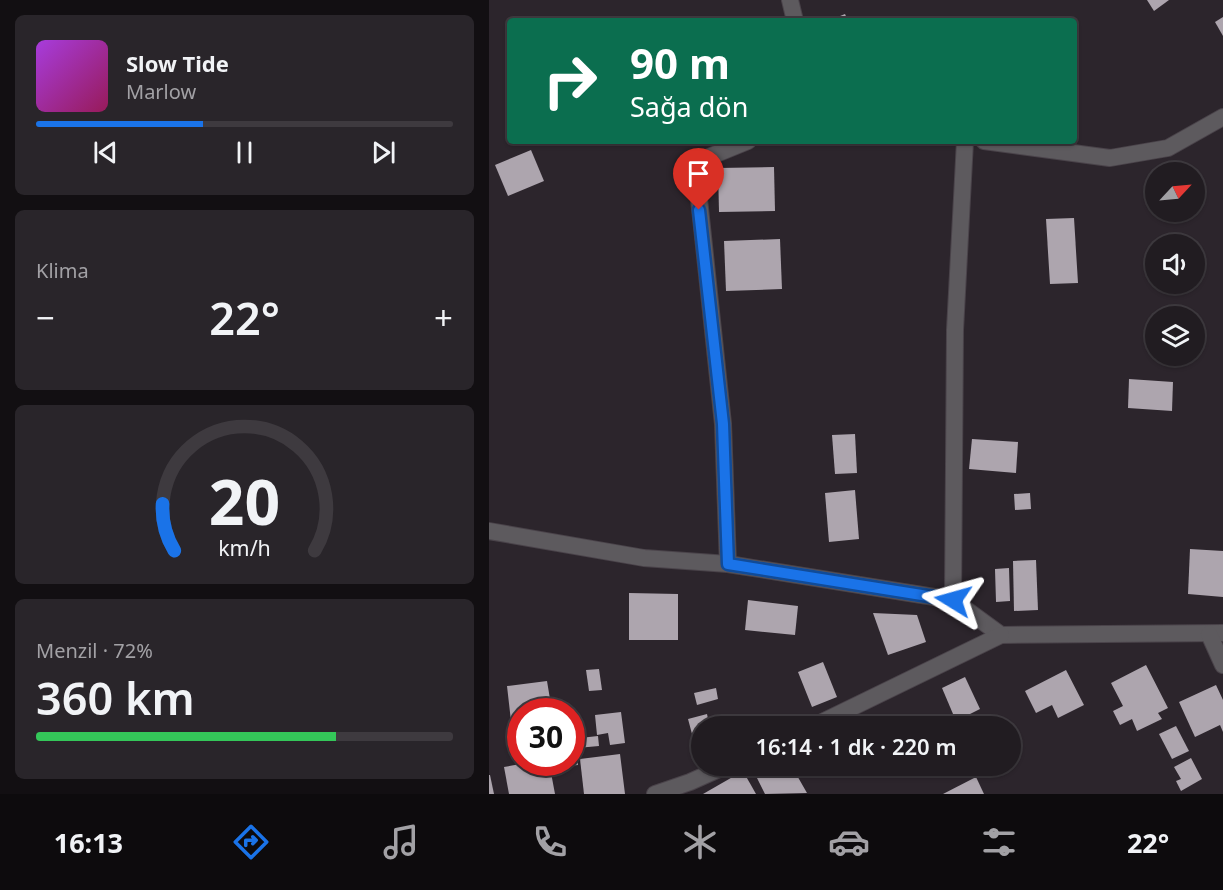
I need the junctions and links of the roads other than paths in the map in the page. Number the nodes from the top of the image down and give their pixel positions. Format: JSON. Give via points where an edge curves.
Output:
{"nodes":[{"id":1,"x":790,"y":0,"type":"edge"},
{"id":2,"x":794,"y":18,"type":"edge"},
{"id":3,"x":1223,"y":117,"type":"edge"},
{"id":4,"x":741,"y":144,"type":"edge"},
{"id":5,"x":965,"y":144,"type":"edge"},
{"id":6,"x":1006,"y":144,"type":"edge"},
{"id":7,"x":489,"y":531,"type":"edge"},
{"id":8,"x":728,"y":564,"type":"junction"},
{"id":9,"x":953,"y":600,"type":"junction"},
{"id":10,"x":1216,"y":633,"type":"edge"},
{"id":11,"x":1001,"y":635,"type":"junction"},
{"id":12,"x":1223,"y":665,"type":"edge"},
{"id":13,"x":835,"y":716,"type":"edge"},
{"id":14,"x":703,"y":776,"type":"edge"},
{"id":15,"x":655,"y":794,"type":"edge"}],
"edges":[{"from":1,"to":2,"type":"street"},
{"from":3,"to":6,"type":"street","via":[[1169,148],[1110,158]]},
{"from":4,"to":8,"type":"street","via":[[699,161],[696,171],[723,424]]},
{"from":5,"to":9,"type":"street","via":[[955,330]]},
{"from":7,"to":8,"type":"street","via":[[644,558]]},
{"from":8,"to":9,"type":"street"},
{"from":9,"to":11,"type":"street"},
{"from":10,"to":11,"type":"street"},
{"from":10,"to":12,"type":"street"},
{"from":11,"to":13,"type":"street"},
{"from":14,"to":15,"type":"street"}]}
